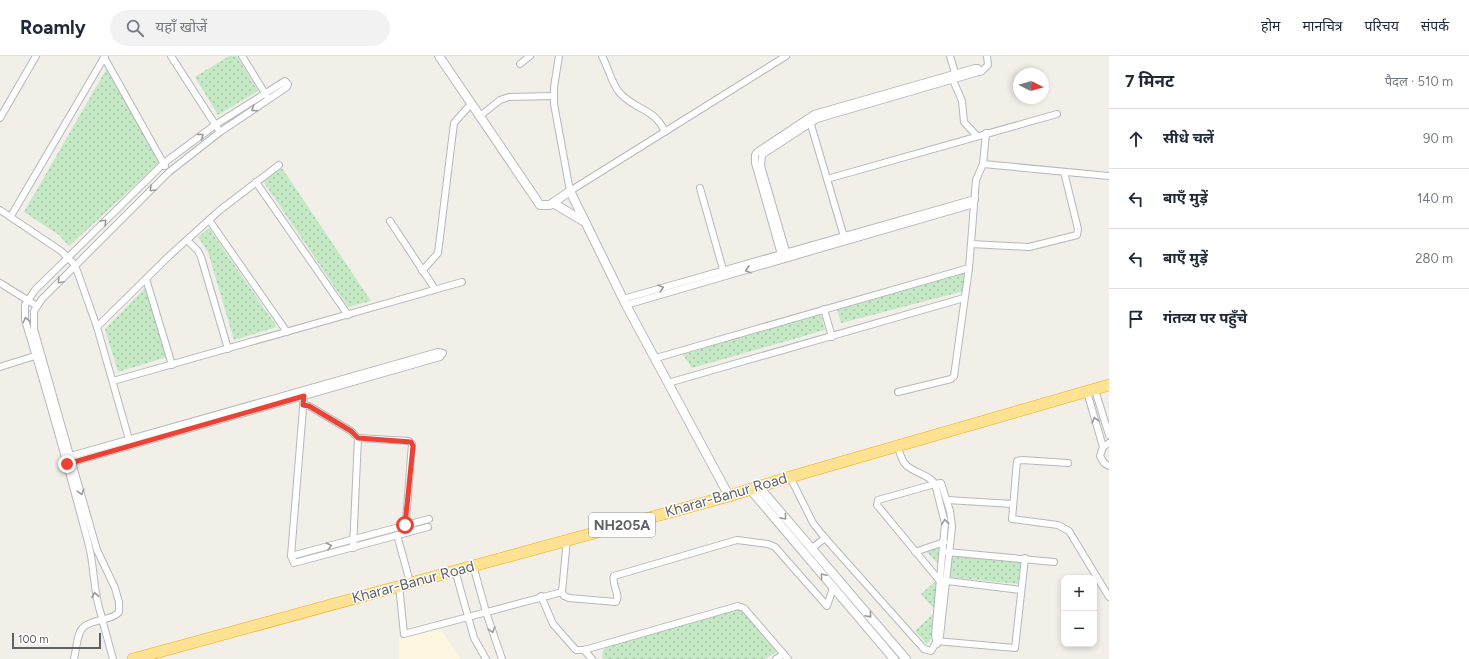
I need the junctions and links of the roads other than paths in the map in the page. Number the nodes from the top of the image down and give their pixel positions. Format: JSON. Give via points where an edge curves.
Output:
{"nodes":[{"id":1,"x":36,"y":56,"type":"edge"},
{"id":2,"x":172,"y":56,"type":"edge"},
{"id":3,"x":440,"y":56,"type":"edge"},
{"id":4,"x":530,"y":56,"type":"edge"},
{"id":5,"x":559,"y":56,"type":"edge"},
{"id":6,"x":602,"y":56,"type":"edge"},
{"id":7,"x":786,"y":56,"type":"edge"},
{"id":8,"x":950,"y":56,"type":"edge"},
{"id":9,"x":987,"y":56,"type":"edge"},
{"id":10,"x":104,"y":57,"type":"edge"},
{"id":11,"x":244,"y":57,"type":"edge"},
{"id":12,"x":520,"y":64,"type":"dead end"},
{"id":13,"x":980,"y":72,"type":"junction"},
{"id":14,"x":955,"y":73,"type":"junction"},
{"id":15,"x":953,"y":80,"type":"junction"},
{"id":16,"x":265,"y":93,"type":"junction"},
{"id":17,"x":553,"y":96,"type":"junction"},
{"id":18,"x":269,"y":99,"type":"junction"},
{"id":19,"x":471,"y":104,"type":"junction"},
{"id":20,"x":1057,"y":114,"type":"dead end"},
{"id":21,"x":480,"y":116,"type":"junction"},
{"id":22,"x":0,"y":118,"type":"edge"},
{"id":23,"x":810,"y":119,"type":"junction"},
{"id":24,"x":215,"y":125,"type":"junction"},
{"id":25,"x":220,"y":132,"type":"junction"},
{"id":26,"x":665,"y":132,"type":"junction"},
{"id":27,"x":986,"y":133,"type":"junction"},
{"id":28,"x":977,"y":136,"type":"junction"},
{"id":29,"x":163,"y":163,"type":"junction"},
{"id":30,"x":983,"y":164,"type":"junction"},
{"id":31,"x":279,"y":165,"type":"dead end"},
{"id":32,"x":168,"y":172,"type":"junction"},
{"id":33,"x":1064,"y":172,"type":"junction"},
{"id":34,"x":1109,"y":176,"type":"edge"},
{"id":35,"x":827,"y":179,"type":"junction"},
{"id":36,"x":256,"y":182,"type":"junction"},
{"id":37,"x":700,"y":188,"type":"dead end"},
{"id":38,"x":570,"y":191,"type":"junction"},
{"id":39,"x":974,"y":202,"type":"junction"},
{"id":40,"x":553,"y":203,"type":"junction"},
{"id":41,"x":0,"y":210,"type":"edge"},
{"id":42,"x":11,"y":216,"type":"junction"},
{"id":43,"x":209,"y":220,"type":"junction"},
{"id":44,"x":390,"y":221,"type":"dead end"},
{"id":45,"x":583,"y":221,"type":"junction"},
{"id":46,"x":845,"y":239,"type":"junction"},
{"id":47,"x":187,"y":240,"type":"junction"},
{"id":48,"x":971,"y":244,"type":"junction"},
{"id":49,"x":784,"y":256,"type":"junction"},
{"id":50,"x":68,"y":257,"type":"junction"},
{"id":51,"x":75,"y":265,"type":"junction"},
{"id":52,"x":969,"y":268,"type":"junction"},
{"id":53,"x":422,"y":271,"type":"junction"},
{"id":54,"x":724,"y":273,"type":"junction"},
{"id":55,"x":146,"y":280,"type":"junction"},
{"id":56,"x":462,"y":282,"type":"dead end"},
{"id":57,"x":0,"y":283,"type":"edge"},
{"id":58,"x":434,"y":289,"type":"junction"},
{"id":59,"x":964,"y":298,"type":"junction"},
{"id":60,"x":28,"y":300,"type":"junction"},
{"id":61,"x":625,"y":302,"type":"junction"},
{"id":62,"x":37,"y":306,"type":"junction"},
{"id":63,"x":824,"y":309,"type":"junction"},
{"id":64,"x":348,"y":315,"type":"junction"},
{"id":65,"x":97,"y":327,"type":"junction"},
{"id":66,"x":287,"y":332,"type":"junction"},
{"id":67,"x":832,"y":337,"type":"junction"},
{"id":68,"x":228,"y":349,"type":"junction"},
{"id":69,"x":39,"y":355,"type":"junction"},
{"id":70,"x":656,"y":358,"type":"junction"},
{"id":71,"x":172,"y":364,"type":"junction"},
{"id":72,"x":0,"y":367,"type":"edge"},
{"id":73,"x":361,"y":377,"type":"junction"},
{"id":74,"x":113,"y":381,"type":"junction"},
{"id":75,"x":668,"y":383,"type":"junction"},
{"id":76,"x":1109,"y":385,"type":"edge"},
{"id":77,"x":1091,"y":391,"type":"junction"},
{"id":78,"x":898,"y":392,"type":"dead end"},
{"id":79,"x":304,"y":396,"type":"junction"},
{"id":80,"x":303,"y":405,"type":"junction"},
{"id":81,"x":1109,"y":435,"type":"edge"},
{"id":82,"x":358,"y":438,"type":"junction"},
{"id":83,"x":130,"y":443,"type":"junction"},
{"id":84,"x":1109,"y":443,"type":"edge"},
{"id":85,"x":897,"y":446,"type":"junction"},
{"id":86,"x":1103,"y":447,"type":"junction"},
{"id":87,"x":69,"y":460,"type":"junction"},
{"id":88,"x":1068,"y":463,"type":"dead end"},
{"id":89,"x":1109,"y":466,"type":"edge"},
{"id":90,"x":790,"y":477,"type":"junction"},
{"id":91,"x":935,"y":484,"type":"junction"},
{"id":92,"x":754,"y":488,"type":"junction"},
{"id":93,"x":729,"y":496,"type":"junction"},
{"id":94,"x":947,"y":500,"type":"junction"},
{"id":95,"x":1013,"y":504,"type":"junction"},
{"id":96,"x":429,"y":519,"type":"dead end"},
{"id":97,"x":405,"y":525,"type":"junction"},
{"id":98,"x":428,"y":527,"type":"dead end"},
{"id":99,"x":405,"y":533,"type":"junction"},
{"id":100,"x":397,"y":535,"type":"junction"},
{"id":101,"x":825,"y":538,"type":"junction"},
{"id":102,"x":567,"y":539,"type":"junction"},
{"id":103,"x":352,"y":540,"type":"junction"},
{"id":104,"x":944,"y":542,"type":"junction"},
{"id":105,"x":353,"y":548,"type":"junction"},
{"id":106,"x":811,"y":549,"type":"junction"},
{"id":107,"x":915,"y":552,"type":"junction"},
{"id":108,"x":946,"y":552,"type":"junction"},
{"id":109,"x":291,"y":556,"type":"junction"},
{"id":110,"x":1024,"y":558,"type":"junction"},
{"id":111,"x":1054,"y":562,"type":"dead end"},
{"id":112,"x":474,"y":565,"type":"junction"},
{"id":113,"x":455,"y":570,"type":"junction"},
{"id":114,"x":410,"y":582,"type":"junction"},
{"id":115,"x":943,"y":582,"type":"junction"},
{"id":116,"x":399,"y":585,"type":"junction"},
{"id":117,"x":832,"y":588,"type":"junction"},
{"id":118,"x":1021,"y":590,"type":"junction"},
{"id":119,"x":562,"y":592,"type":"junction"},
{"id":120,"x":541,"y":596,"type":"junction"},
{"id":121,"x":1109,"y":597,"type":"edge"},
{"id":122,"x":486,"y":612,"type":"junction"},
{"id":123,"x":468,"y":617,"type":"junction"},
{"id":124,"x":102,"y":619,"type":"junction"},
{"id":125,"x":937,"y":642,"type":"junction"},
{"id":126,"x":584,"y":650,"type":"junction"},
{"id":127,"x":155,"y":656,"type":"edge"},
{"id":128,"x":786,"y":657,"type":"edge"},
{"id":129,"x":74,"y":659,"type":"edge"},
{"id":130,"x":113,"y":659,"type":"edge"},
{"id":131,"x":133,"y":659,"type":"edge"},
{"id":132,"x":486,"y":659,"type":"edge"},
{"id":133,"x":502,"y":659,"type":"edge"},
{"id":134,"x":592,"y":659,"type":"edge"},
{"id":135,"x":776,"y":659,"type":"edge"},
{"id":136,"x":894,"y":659,"type":"edge"},
{"id":137,"x":906,"y":659,"type":"edge"}],
"edges":[{"from":1,"to":22,"type":"street"},
{"from":2,"to":24,"type":"street"},
{"from":3,"to":19,"type":"street"},
{"from":4,"to":12,"type":"street"},
{"from":5,"to":17,"type":"street"},
{"from":6,"to":26,"type":"street","via":[[618,91],[658,118]]},
{"from":7,"to":26,"type":"street"},
{"from":8,"to":14,"type":"street"},
{"from":9,"to":13,"type":"street","via":[[987,68]]},
{"from":10,"to":29,"type":"street"},
{"from":10,"to":42,"type":"street"},
{"from":11,"to":16,"type":"street"},
{"from":13,"to":14,"type":"street","via":[[976,68]]},
{"from":13,"to":15,"type":"street"},
{"from":14,"to":23,"type":"street"},
{"from":15,"to":23,"type":"street"},
{"from":15,"to":28,"type":"street","via":[[962,101],[964,122]]},
{"from":16,"to":18,"type":"street"},
{"from":16,"to":18,"type":"street","via":[[284,81],[288,84]]},
{"from":16,"to":24,"type":"street"},
{"from":17,"to":21,"type":"street","via":[[509,97],[500,100]]},
{"from":17,"to":38,"type":"street"},
{"from":18,"to":25,"type":"street","one_way":true},
{"from":19,"to":21,"type":"street"},
{"from":19,"to":53,"type":"street","via":[[454,122],[439,246],[436,257]]},
{"from":20,"to":27,"type":"street"},
{"from":21,"to":40,"type":"street","via":[[537,203],[543,206]]},
{"from":23,"to":35,"type":"street"},
{"from":23,"to":49,"type":"street","via":[[760,149],[755,155],[754,163]]},
{"from":24,"to":25,"type":"street"},
{"from":29,"to":24,"type":"street","one_way":true},
{"from":25,"to":32,"type":"street"},
{"from":26,"to":38,"type":"street"},
{"from":27,"to":28,"type":"street"},
{"from":27,"to":30,"type":"street"},
{"from":28,"to":35,"type":"street"},
{"from":29,"to":32,"type":"street"},
{"from":50,"to":29,"type":"street","one_way":true},
{"from":30,"to":33,"type":"street"},
{"from":30,"to":39,"type":"street","via":[[976,180]]},
{"from":31,"to":36,"type":"street"},
{"from":32,"to":51,"type":"street","one_way":true},
{"from":33,"to":34,"type":"street"},
{"from":33,"to":48,"type":"street","via":[[1078,229],[1077,234],[1029,247]]},
{"from":35,"to":46,"type":"street"},
{"from":36,"to":43,"type":"street"},
{"from":36,"to":64,"type":"street"},
{"from":37,"to":54,"type":"street"},
{"from":38,"to":40,"type":"street"},
{"from":38,"to":45,"type":"street"},
{"from":39,"to":46,"type":"street"},
{"from":39,"to":48,"type":"street"},
{"from":40,"to":45,"type":"street"},
{"from":41,"to":42,"type":"street"},
{"from":42,"to":50,"type":"street"},
{"from":43,"to":47,"type":"street"},
{"from":43,"to":66,"type":"street"},
{"from":44,"to":53,"type":"street"},
{"from":45,"to":61,"type":"street"},
{"from":46,"to":49,"type":"street"},
{"from":47,"to":55,"type":"street"},
{"from":47,"to":68,"type":"street","via":[[201,257]]},
{"from":48,"to":52,"type":"street"},
{"from":49,"to":54,"type":"street"},
{"from":50,"to":51,"type":"street"},
{"from":50,"to":60,"type":"street"},
{"from":51,"to":62,"type":"street","one_way":true},
{"from":51,"to":65,"type":"street"},
{"from":52,"to":59,"type":"street"},
{"from":52,"to":63,"type":"street"},
{"from":53,"to":58,"type":"street"},
{"from":54,"to":61,"type":"street"},
{"from":55,"to":65,"type":"street"},
{"from":55,"to":71,"type":"street"},
{"from":56,"to":58,"type":"street"},
{"from":57,"to":60,"type":"street"},
{"from":58,"to":64,"type":"street"},
{"from":59,"to":67,"type":"street"},
{"from":59,"to":78,"type":"street","via":[[953,378]]},
{"from":60,"to":62,"type":"street"},
{"from":69,"to":60,"type":"street","one_way":true,"via":[[24,312]]},
{"from":61,"to":70,"type":"street"},
{"from":62,"to":69,"type":"street","via":[[33,324]]},
{"from":63,"to":67,"type":"street"},
{"from":63,"to":70,"type":"street"},
{"from":64,"to":66,"type":"street"},
{"from":65,"to":74,"type":"street"},
{"from":66,"to":68,"type":"street"},
{"from":67,"to":75,"type":"street"},
{"from":68,"to":71,"type":"street"},
{"from":69,"to":72,"type":"street"},
{"from":69,"to":87,"type":"street"},
{"from":70,"to":75,"type":"street"},
{"from":71,"to":74,"type":"street"},
{"from":73,"to":73,"type":"street","via":[[438,352],[443,353],[440,357]]},
{"from":73,"to":79,"type":"street"},
{"from":73,"to":83,"type":"street"},
{"from":74,"to":83,"type":"street"},
{"from":75,"to":93,"type":"street"},
{"from":76,"to":77,"type":"highway","name":"Kharar-Banur Road","number":"NH205A"},
{"from":77,"to":81,"type":"street"},
{"from":77,"to":85,"type":"highway","name":"Kharar-Banur Road","number":"NH205A"},
{"from":86,"to":77,"type":"street","one_way":true},
{"from":79,"to":80,"type":"street"},
{"from":79,"to":83,"type":"street"},
{"from":80,"to":82,"type":"street","via":[[351,431]]},
{"from":80,"to":109,"type":"street"},
{"from":82,"to":97,"type":"street","via":[[409,441],[412,444]]},
{"from":82,"to":103,"type":"street"},
{"from":83,"to":87,"type":"street"},
{"from":84,"to":86,"type":"street"},
{"from":85,"to":90,"type":"highway","name":"Kharar-Banur Road","number":"NH205A"},
{"from":85,"to":91,"type":"street","via":[[908,467]]},
{"from":86,"to":89,"type":"street","via":[[1101,460]]},
{"from":124,"to":87,"type":"street","one_way":true},
{"from":87,"to":124,"type":"street","one_way":true,"via":[[97,550],[119,602],[117,615]]},
{"from":88,"to":95,"type":"street","via":[[1019,460]]},
{"from":90,"to":92,"type":"highway","name":"Kharar-Banur Road","number":"NH205A"},
{"from":90,"to":101,"type":"street","via":[[813,523]]},
{"from":91,"to":94,"type":"street","via":[[942,484]]},
{"from":104,"to":91,"type":"street","one_way":true,"via":[[945,518]]},
{"from":91,"to":107,"type":"street","via":[[877,503],[878,508]]},
{"from":92,"to":93,"type":"highway","name":"Kharar-Banur Road","number":"NH205A"},
{"from":92,"to":106,"type":"street","one_way":true},
{"from":117,"to":92,"type":"street","one_way":true},
{"from":93,"to":102,"type":"highway","name":"Kharar-Banur Road","number":"NH205A"},
{"from":94,"to":95,"type":"street"},
{"from":94,"to":108,"type":"street","via":[[952,522]]},
{"from":95,"to":121,"type":"street","via":[[1011,517],[1014,520],[1058,525],[1069,530]]},
{"from":96,"to":97,"type":"street"},
{"from":97,"to":99,"type":"street"},
{"from":97,"to":103,"type":"street"},
{"from":98,"to":99,"type":"street"},
{"from":99,"to":100,"type":"street"},
{"from":100,"to":105,"type":"street"},
{"from":100,"to":114,"type":"street"},
{"from":101,"to":106,"type":"street"},
{"from":101,"to":125,"type":"street","via":[[924,649],[930,651]]},
{"from":102,"to":112,"type":"highway","name":"Kharar-Banur Road","number":"NH205A"},
{"from":102,"to":119,"type":"street"},
{"from":103,"to":105,"type":"street"},
{"from":109,"to":103,"type":"street","one_way":true},
{"from":104,"to":107,"type":"street"},
{"from":104,"to":108,"type":"street"},
{"from":105,"to":109,"type":"street","via":[[296,564]]},
{"from":106,"to":137,"type":"street","one_way":true},
{"from":107,"to":115,"type":"street"},
{"from":108,"to":110,"type":"street"},
{"from":108,"to":115,"type":"street"},
{"from":110,"to":111,"type":"street"},
{"from":110,"to":118,"type":"street"},
{"from":112,"to":113,"type":"highway","name":"Kharar-Banur Road","number":"NH205A"},
{"from":112,"to":122,"type":"street"},
{"from":113,"to":114,"type":"highway","name":"Kharar-Banur Road","number":"NH205A"},
{"from":113,"to":123,"type":"street"},
{"from":114,"to":116,"type":"highway","name":"Kharar-Banur Road","number":"NH205A"},
{"from":115,"to":118,"type":"street"},
{"from":115,"to":125,"type":"street"},
{"from":116,"to":123,"type":"street","via":[[404,634]]},
{"from":116,"to":127,"type":"highway","name":"Kharar-Banur Road","number":"NH205A"},
{"from":117,"to":119,"type":"street","via":[[827,606],[776,547],[742,540],[616,575],[613,579],[618,599],[616,602],[569,598]]},
{"from":117,"to":136,"type":"street"},
{"from":118,"to":125,"type":"street","via":[[1015,648]]},
{"from":119,"to":120,"type":"street"},
{"from":120,"to":122,"type":"street"},
{"from":120,"to":126,"type":"street","via":[[549,617],[557,628],[573,648]]},
{"from":122,"to":123,"type":"street"},
{"from":122,"to":133,"type":"street","one_way":true},
{"from":123,"to":132,"type":"street","via":[[477,647]]},
{"from":124,"to":129,"type":"street","via":[[87,623],[82,628]]},
{"from":124,"to":130,"type":"street"},
{"from":126,"to":128,"type":"street","via":[[738,606],[744,608]]},
{"from":126,"to":134,"type":"street"},
{"from":127,"to":131,"type":"highway","name":"Kharar-Banur Road","number":"NH205A"},
{"from":128,"to":135,"type":"street"}]}
